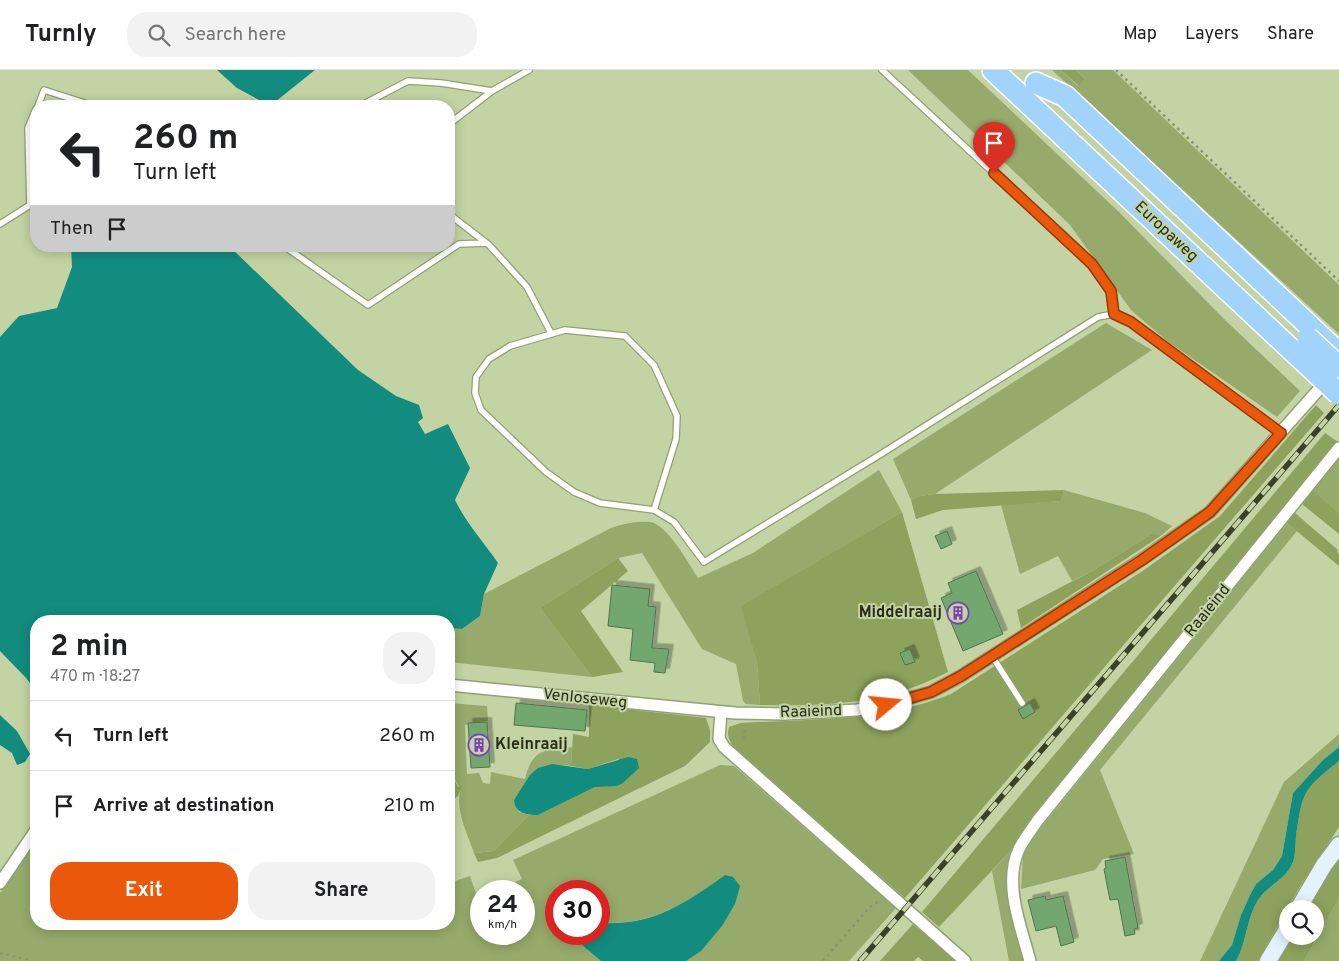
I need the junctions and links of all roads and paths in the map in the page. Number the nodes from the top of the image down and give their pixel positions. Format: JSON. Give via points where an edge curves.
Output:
{"nodes":[{"id":1,"x":529,"y":70,"type":"edge"},
{"id":2,"x":882,"y":70,"type":"edge"},
{"id":3,"x":993,"y":70,"type":"edge"},
{"id":4,"x":1116,"y":70,"type":"edge"},
{"id":5,"x":1029,"y":76,"type":"edge"},
{"id":6,"x":492,"y":91,"type":"junction"},
{"id":7,"x":40,"y":100,"type":"edge"},
{"id":8,"x":75,"y":100,"type":"edge"},
{"id":9,"x":372,"y":100,"type":"edge"},
{"id":10,"x":455,"y":119,"type":"edge"},
{"id":11,"x":30,"y":124,"type":"edge"},
{"id":12,"x":30,"y":158,"type":"edge"},
{"id":13,"x":30,"y":206,"type":"edge"},
{"id":14,"x":455,"y":219,"type":"edge"},
{"id":15,"x":0,"y":224,"type":"edge"},
{"id":16,"x":486,"y":243,"type":"junction"},
{"id":17,"x":455,"y":247,"type":"edge"},
{"id":18,"x":293,"y":252,"type":"edge"},
{"id":19,"x":447,"y":252,"type":"edge"},
{"id":20,"x":1339,"y":281,"type":"edge"},
{"id":21,"x":1114,"y":314,"type":"junction"},
{"id":22,"x":551,"y":333,"type":"junction"},
{"id":23,"x":1306,"y":341,"type":"junction"},
{"id":24,"x":1339,"y":354,"type":"edge"},
{"id":25,"x":1339,"y":367,"type":"edge"},
{"id":26,"x":1339,"y":394,"type":"edge"},
{"id":27,"x":1281,"y":433,"type":"junction"},
{"id":28,"x":1339,"y":448,"type":"edge"},
{"id":29,"x":654,"y":510,"type":"junction"},
{"id":30,"x":992,"y":656,"type":"junction"},
{"id":31,"x":455,"y":686,"type":"edge"},
{"id":32,"x":1022,"y":704,"type":"dead end"},
{"id":33,"x":721,"y":712,"type":"junction"},
{"id":34,"x":30,"y":839,"type":"edge"},
{"id":35,"x":1339,"y":844,"type":"edge"},
{"id":36,"x":0,"y":883,"type":"edge"},
{"id":37,"x":889,"y":893,"type":"junction"},
{"id":38,"x":1303,"y":900,"type":"edge"},
{"id":39,"x":1279,"y":943,"type":"edge"},
{"id":40,"x":0,"y":953,"type":"edge"},
{"id":41,"x":33,"y":961,"type":"edge"},
{"id":42,"x":823,"y":961,"type":"edge"},
{"id":43,"x":965,"y":961,"type":"edge"},
{"id":44,"x":1030,"y":961,"type":"edge"},
{"id":45,"x":1268,"y":961,"type":"edge"}],
"edges":[{"from":1,"to":6,"type":"lane"},
{"from":2,"to":21,"type":"lane","via":[[1092,264],[1111,291]]},
{"from":3,"to":23,"type":"highway","name":"Europaweg"},
{"from":4,"to":20,"type":"path"},
{"from":5,"to":23,"type":"highway","name":"Europaweg"},
{"from":6,"to":9,"type":"lane","via":[[408,81]]},
{"from":6,"to":10,"type":"lane"},
{"from":7,"to":8,"type":"lane","via":[[44,90]]},
{"from":11,"to":12,"type":"lane"},
{"from":13,"to":15,"type":"lane"},
{"from":14,"to":16,"type":"lane"},
{"from":16,"to":17,"type":"lane"},
{"from":16,"to":22,"type":"lane","via":[[527,286]]},
{"from":18,"to":19,"type":"lane","via":[[368,305]]},
{"from":21,"to":27,"type":"lane","via":[[1131,322]]},
{"from":21,"to":29,"type":"lane","via":[[1098,317],[704,562],[674,522]]},
{"from":22,"to":29,"type":"lane","via":[[565,330],[625,336],[654,365],[677,416],[676,439]]},
{"from":22,"to":29,"type":"lane","via":[[510,346],[488,359],[476,377],[475,393],[481,410],[546,472],[574,492],[600,504]]},
{"from":23,"to":24,"type":"highway"},
{"from":23,"to":25,"type":"highway","name":"Europaweg","bridge":true},
{"from":23,"to":26,"type":"highway","name":"Europaweg","bridge":true},
{"from":25,"to":27,"type":"street","name":"Raaieind"},
{"from":27,"to":30,"type":"street","name":"Raaieind","via":[[1210,512],[1142,560]]},
{"from":28,"to":44,"type":"street","name":"Raaieind","via":[[1038,820],[1018,850],[1013,875],[1014,902]]},
{"from":30,"to":32,"type":"lane"},
{"from":30,"to":33,"type":"street","name":"Raaieind","via":[[931,692],[886,705],[785,714]]},
{"from":31,"to":33,"type":"street","name":"Venloseweg"},
{"from":33,"to":37,"type":"street","via":[[719,739],[724,747]]},
{"from":34,"to":36,"type":"street"},
{"from":35,"to":38,"type":"main road"},
{"from":37,"to":42,"type":"path","via":[[868,908]]},
{"from":37,"to":43,"type":"street"},
{"from":39,"to":45,"type":"main road"},
{"from":40,"to":41,"type":"path"}]}
